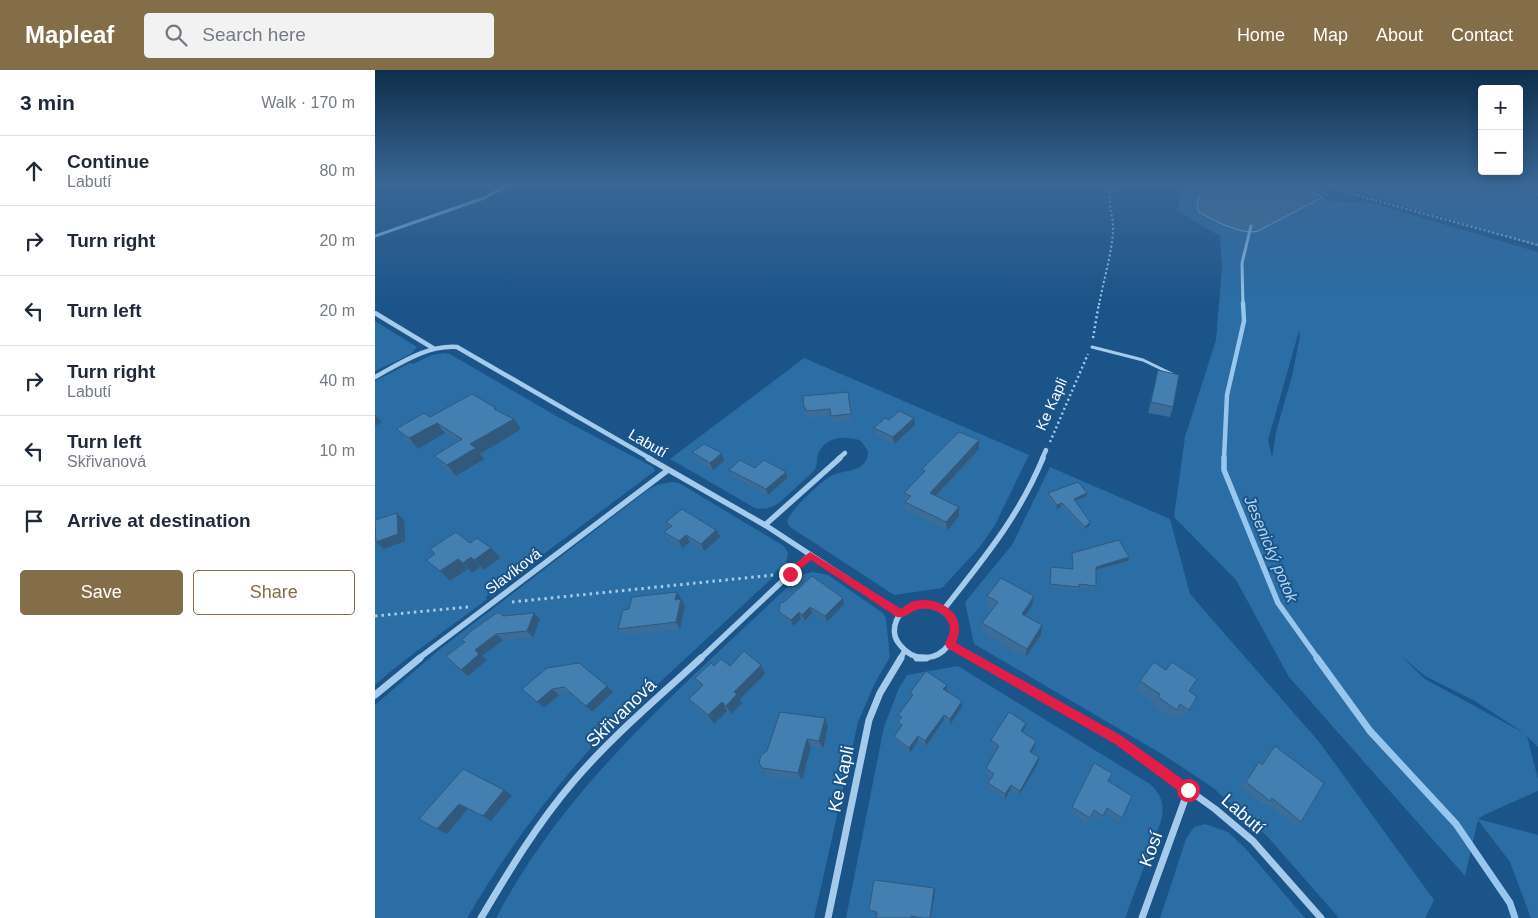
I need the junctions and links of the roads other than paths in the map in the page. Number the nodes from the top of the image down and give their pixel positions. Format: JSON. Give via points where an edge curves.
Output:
{"nodes":[{"id":1,"x":375,"y":313,"type":"edge"},
{"id":2,"x":1091,"y":347,"type":"road end"},
{"id":3,"x":433,"y":348,"type":"junction"},
{"id":4,"x":1175,"y":375,"type":"edge"},
{"id":5,"x":375,"y":377,"type":"edge"},
{"id":6,"x":1046,"y":450,"type":"road end"},
{"id":7,"x":845,"y":453,"type":"dead end"},
{"id":8,"x":668,"y":470,"type":"junction"},
{"id":9,"x":765,"y":526,"type":"junction"},
{"id":10,"x":810,"y":556,"type":"junction"},
{"id":11,"x":944,"y":610,"type":"junction"},
{"id":12,"x":901,"y":614,"type":"junction"},
{"id":13,"x":950,"y":644,"type":"junction"},
{"id":14,"x":903,"y":652,"type":"junction"},
{"id":15,"x":375,"y":695,"type":"edge"},
{"id":16,"x":1188,"y":790,"type":"junction"},
{"id":17,"x":481,"y":918,"type":"edge"},
{"id":18,"x":828,"y":918,"type":"edge"},
{"id":19,"x":1142,"y":918,"type":"edge"},
{"id":20,"x":1321,"y":918,"type":"edge"}],
"edges":[{"from":1,"to":3,"type":"street"},
{"from":2,"to":4,"type":"lane","via":[[1143,360]]},
{"from":3,"to":5,"type":"street"},
{"from":3,"to":8,"type":"street","name":"Labutí","via":[[457,347]]},
{"from":6,"to":11,"type":"street","name":"Ke Kapli","via":[[1016,514]]},
{"from":7,"to":9,"type":"street"},
{"from":8,"to":9,"type":"street","name":"Labutí"},
{"from":8,"to":15,"type":"street","name":"Slavíková","via":[[489,604]]},
{"from":9,"to":10,"type":"street","name":"Labutí"},
{"from":10,"to":12,"type":"street","name":"Labutí"},
{"from":10,"to":17,"type":"street","name":"Skřivanová","via":[[613,740],[573,782],[516,860]]},
{"from":11,"to":12,"type":"street","via":[[935,605],[917,605]]},
{"from":11,"to":13,"type":"street","via":[[955,629]]},
{"from":12,"to":14,"type":"street","via":[[893,629],[897,646]]},
{"from":13,"to":14,"type":"street","via":[[943,652],[929,658],[913,657]]},
{"from":13,"to":16,"type":"street","name":"Labutí","via":[[1119,740]]},
{"from":14,"to":18,"type":"street","name":"Ke Kapli","via":[[869,720]]},
{"from":16,"to":19,"type":"street","name":"Kosí"},
{"from":16,"to":20,"type":"street","name":"Labutí","via":[[1253,841]]}]}
